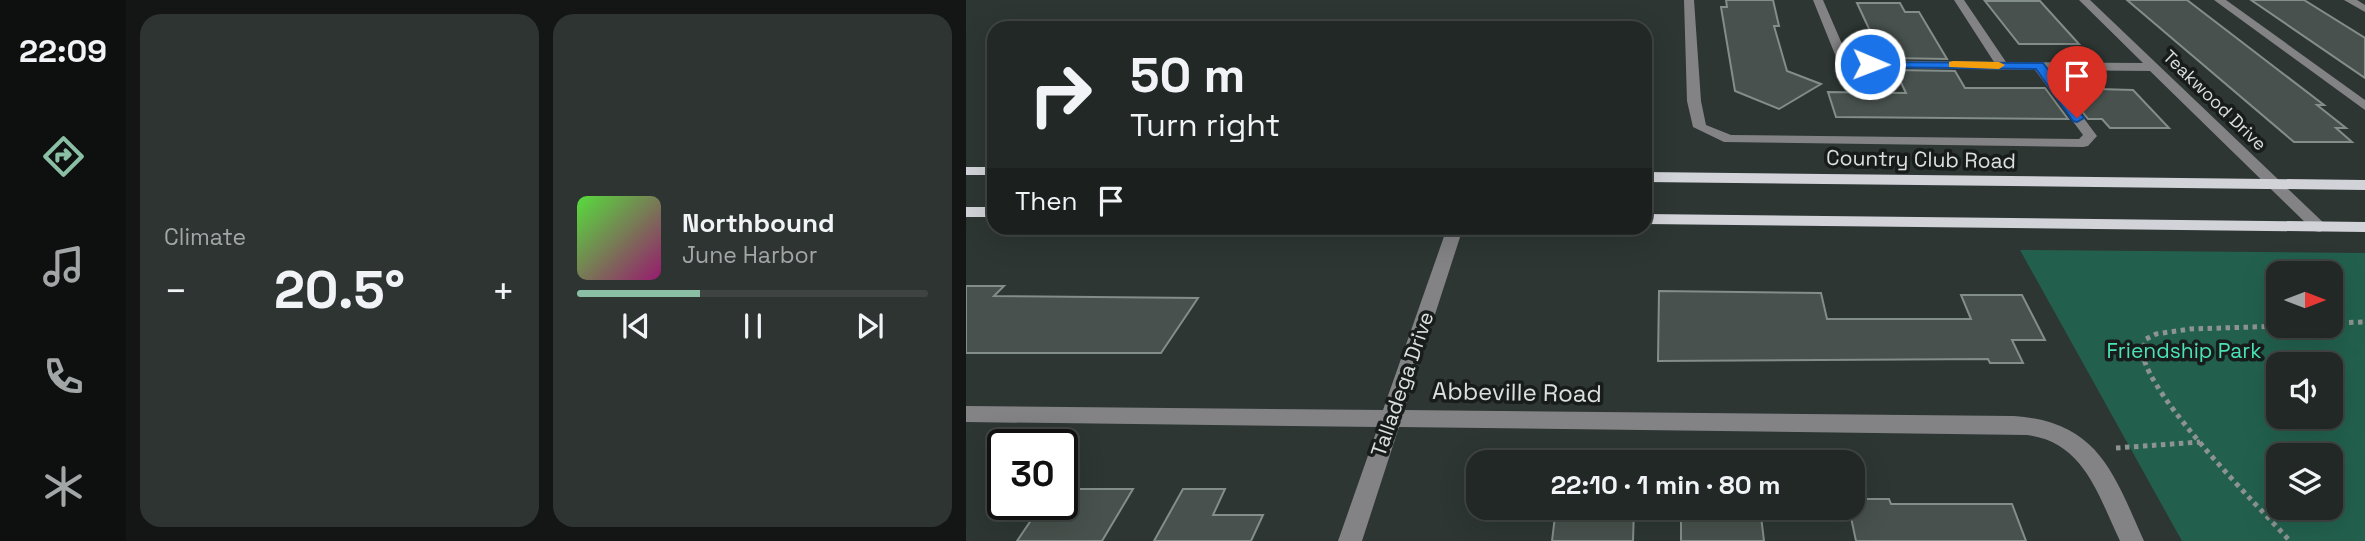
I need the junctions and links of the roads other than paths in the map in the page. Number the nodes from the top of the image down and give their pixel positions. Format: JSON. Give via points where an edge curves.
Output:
{"nodes":[{"id":1,"x":1689,"y":0,"type":"edge"},
{"id":2,"x":1818,"y":0,"type":"edge"},
{"id":3,"x":1959,"y":0,"type":"edge"},
{"id":4,"x":2084,"y":0,"type":"edge"},
{"id":5,"x":2220,"y":0,"type":"edge"},
{"id":6,"x":2349,"y":0,"type":"edge"},
{"id":7,"x":2365,"y":9,"type":"edge"},
{"id":8,"x":2002,"y":65,"type":"junction"},
{"id":9,"x":2039,"y":66,"type":"junction"},
{"id":10,"x":2153,"y":67,"type":"junction"},
{"id":11,"x":2365,"y":106,"type":"edge"},
{"id":12,"x":966,"y":171,"type":"edge"},
{"id":13,"x":987,"y":171,"type":"edge"},
{"id":14,"x":1652,"y":177,"type":"edge"},
{"id":15,"x":2276,"y":185,"type":"junction"},
{"id":16,"x":2365,"y":185,"type":"edge"},
{"id":17,"x":966,"y":212,"type":"edge"},
{"id":18,"x":987,"y":212,"type":"edge"},
{"id":19,"x":1652,"y":219,"type":"edge"},
{"id":20,"x":2320,"y":227,"type":"junction"},
{"id":21,"x":2365,"y":227,"type":"edge"},
{"id":22,"x":1453,"y":235,"type":"edge"},
{"id":23,"x":966,"y":414,"type":"edge"},
{"id":24,"x":1391,"y":417,"type":"junction"},
{"id":25,"x":1350,"y":541,"type":"edge"},
{"id":26,"x":2132,"y":541,"type":"edge"}],
"edges":[{"from":1,"to":9,"type":"street","via":[[1694,101],[1700,127],[1729,139],[2083,143],[2090,136]]},
{"from":2,"to":8,"type":"street","via":[[1844,64]]},
{"from":3,"to":8,"type":"street"},
{"from":4,"to":10,"type":"street","name":"Teakwood Drive"},
{"from":5,"to":11,"type":"street"},
{"from":6,"to":7,"type":"street"},
{"from":8,"to":9,"type":"street"},
{"from":9,"to":10,"type":"street"},
{"from":10,"to":15,"type":"street","name":"Teakwood Drive"},
{"from":12,"to":13,"type":"main road"},
{"from":14,"to":15,"type":"main road","name":"Country Club Road"},
{"from":15,"to":16,"type":"main road","name":"Country Club Road"},
{"from":15,"to":20,"type":"street","name":"Teakwood Drive"},
{"from":17,"to":18,"type":"main road"},
{"from":19,"to":20,"type":"main road"},
{"from":20,"to":21,"type":"main road"},
{"from":22,"to":24,"type":"street","name":"Talladega Drive"},
{"from":23,"to":24,"type":"street","name":"Abbeville Road"},
{"from":24,"to":25,"type":"street","name":"Talladega Drive"},
{"from":24,"to":26,"type":"street","name":"Abbeville Road","via":[[2041,428],[2065,436],[2085,453]]}]}
